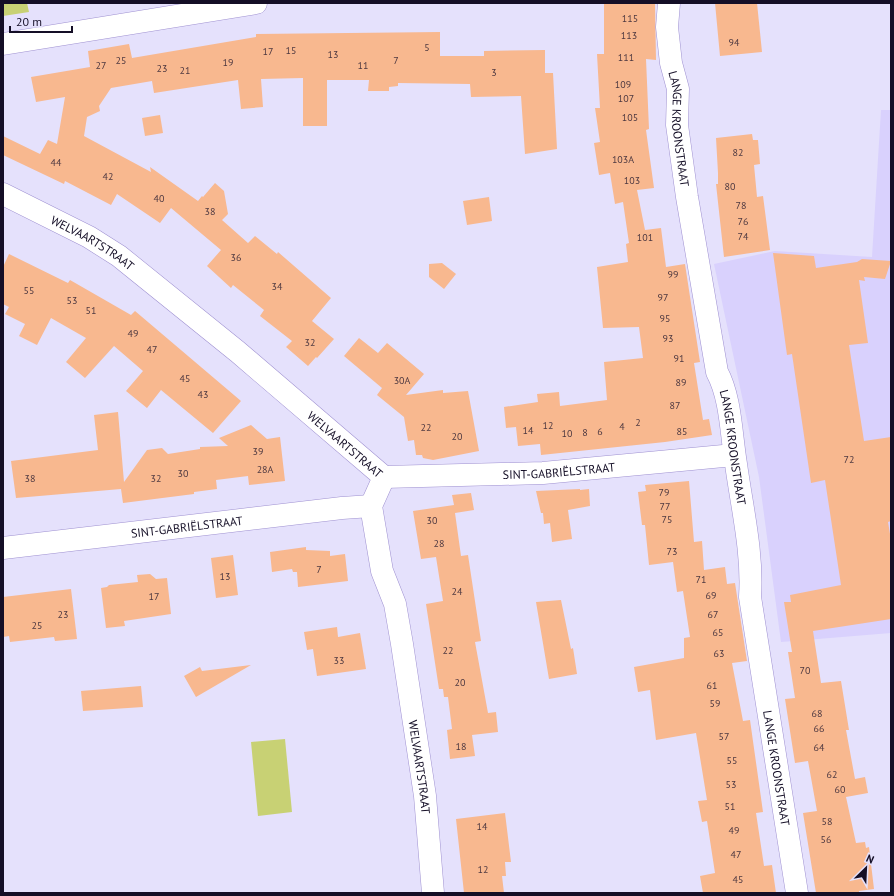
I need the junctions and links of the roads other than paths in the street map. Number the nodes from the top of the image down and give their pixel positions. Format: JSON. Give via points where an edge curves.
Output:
{"nodes":[{"id":1,"x":256,"y":3,"type":"edge"},
{"id":2,"x":669,"y":3,"type":"edge"},
{"id":3,"x":3,"y":44,"type":"edge"},
{"id":4,"x":3,"y":194,"type":"edge"},
{"id":5,"x":734,"y":455,"type":"junction"},
{"id":6,"x":384,"y":478,"type":"junction"},
{"id":7,"x":371,"y":506,"type":"junction"},
{"id":8,"x":3,"y":548,"type":"edge"},
{"id":9,"x":433,"y":893,"type":"edge"},
{"id":10,"x":797,"y":893,"type":"edge"}],
"edges":[{"from":1,"to":3,"type":"street"},
{"from":2,"to":5,"type":"street","name":"LANGE KROONSTRAAT","via":[[671,63],[678,89],[678,125],[687,197]]},
{"from":4,"to":6,"type":"street","name":"WELVAARTSTRAAT","via":[[89,237],[119,256],[238,352]]},
{"from":5,"to":6,"type":"street","name":"SINT-GABRIËLSTRAAT","via":[[543,473]]},
{"from":5,"to":10,"type":"street","name":"LANGE KROONSTRAAT","via":[[751,576],[750,597]]},
{"from":6,"to":7,"type":"street","name":"WELVAARTSTRAAT"},
{"from":7,"to":8,"type":"street","name":"SINT-GABRIËLSTRAAT"},
{"from":7,"to":9,"type":"street","name":"WELVAARTSTRAAT","via":[[382,571],[395,604],[402,644],[425,796]]}]}
